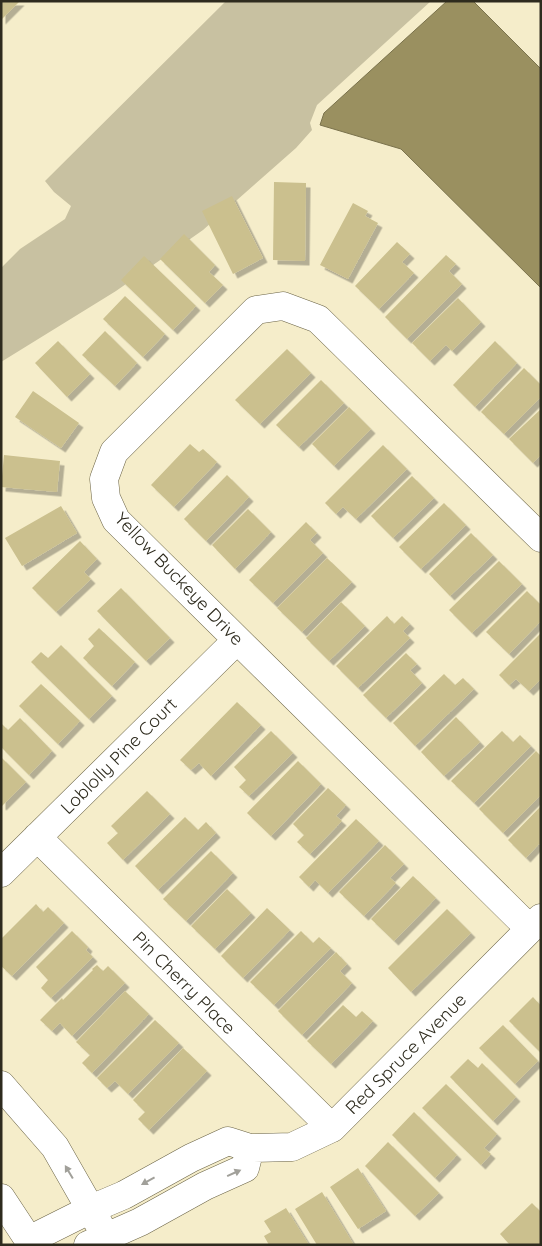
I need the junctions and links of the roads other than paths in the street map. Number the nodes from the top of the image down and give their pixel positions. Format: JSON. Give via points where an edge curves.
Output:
{"nodes":[{"id":1,"x":541,"y":538,"type":"edge"},
{"id":2,"x":237,"y":640,"type":"junction"},
{"id":3,"x":37,"y":837,"type":"junction"},
{"id":4,"x":1,"y":873,"type":"edge"},
{"id":5,"x":535,"y":924,"type":"edge"},
{"id":6,"x":1,"y":1085,"type":"edge"},
{"id":7,"x":332,"y":1128,"type":"junction"},
{"id":8,"x":250,"y":1148,"type":"junction"},
{"id":9,"x":191,"y":1158,"type":"junction"},
{"id":10,"x":205,"y":1186,"type":"junction"},
{"id":11,"x":1,"y":1198,"type":"edge"},
{"id":12,"x":91,"y":1208,"type":"junction"},
{"id":13,"x":30,"y":1242,"type":"edge"},
{"id":14,"x":102,"y":1242,"type":"edge"}],
"edges":[{"from":1,"to":2,"type":"street","name":"Yellow Buckeye Drive","via":[[318,319],[283,306],[256,310],[114,452],[104,478],[106,498],[116,520]]},
{"from":2,"to":3,"type":"street","name":"Loblolly Pine Court"},
{"from":2,"to":5,"type":"street","name":"Yellow Buckeye Drive"},
{"from":3,"to":4,"type":"street","name":"Loblolly Pine Court"},
{"from":3,"to":7,"type":"street","name":"Pin Cherry Place"},
{"from":5,"to":7,"type":"street","name":"Red Spruce Avenue"},
{"from":12,"to":6,"type":"street","one_way":true,"via":[[55,1148]]},
{"from":7,"to":8,"type":"street","name":"Red Spruce Avenue","via":[[292,1147]]},
{"from":8,"to":9,"type":"street","name":"Red Spruce Avenue","via":[[228,1141]]},
{"from":10,"to":8,"type":"street","one_way":true,"via":[[245,1168]]},
{"from":9,"to":10,"type":"street"},
{"from":9,"to":12,"type":"street","name":"Red Spruce Avenue","one_way":true},
{"from":10,"to":14,"type":"street"},
{"from":11,"to":13,"type":"street"},
{"from":12,"to":13,"type":"street","name":"Red Spruce Avenue"},
{"from":12,"to":14,"type":"street"}]}
